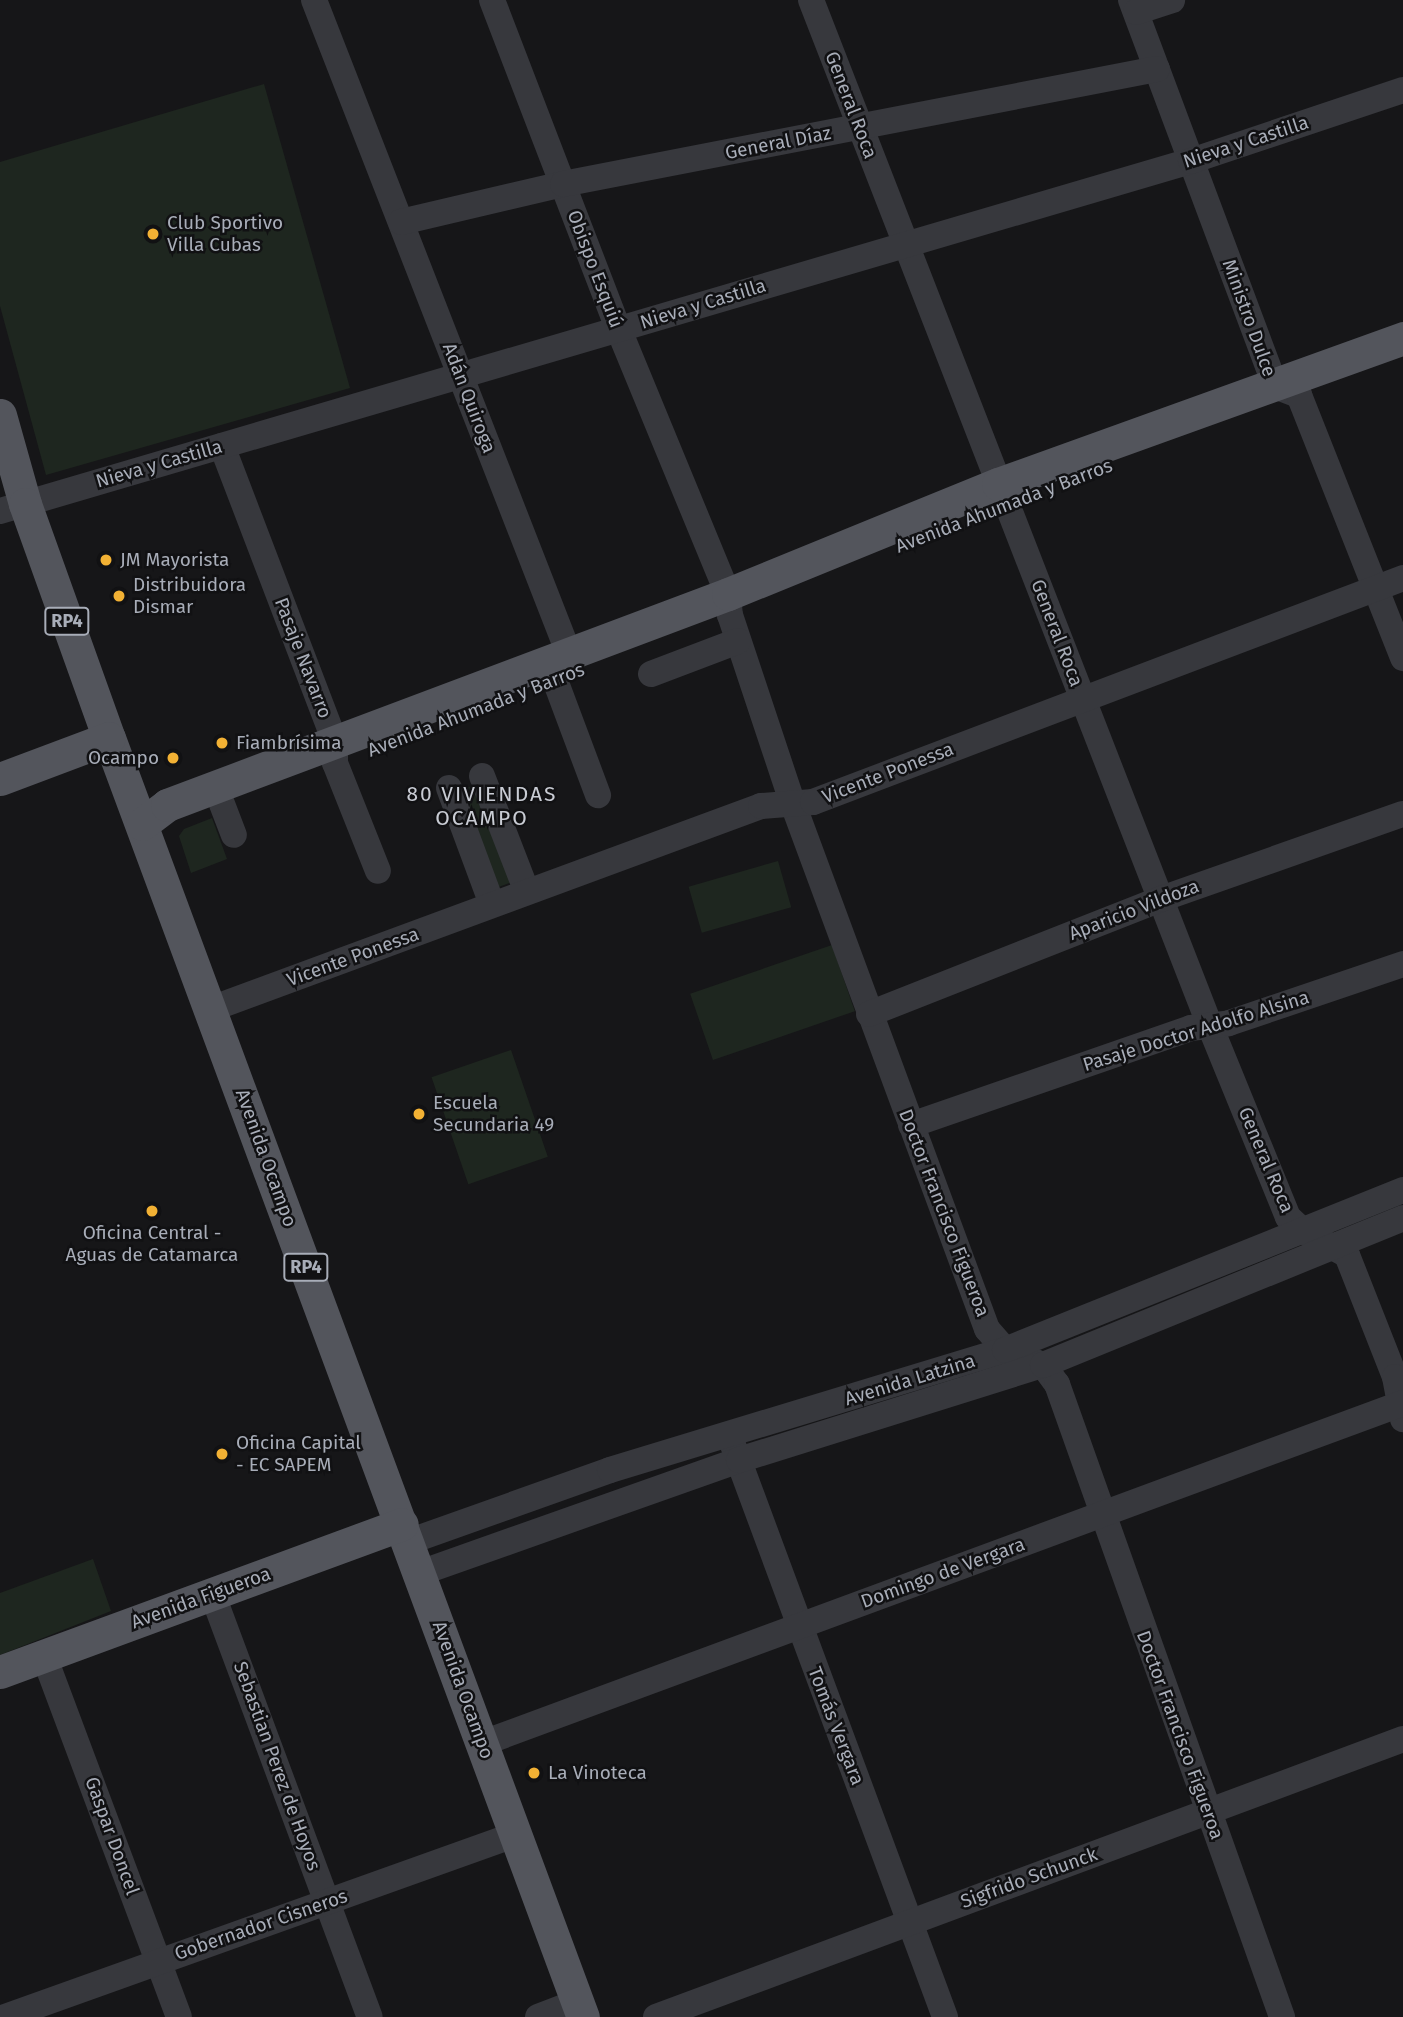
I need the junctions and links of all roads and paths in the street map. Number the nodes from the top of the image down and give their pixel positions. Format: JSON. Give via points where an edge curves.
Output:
{"nodes":[{"id":1,"x":314,"y":0,"type":"edge"},
{"id":2,"x":492,"y":0,"type":"edge"},
{"id":3,"x":811,"y":0,"type":"edge"},
{"id":4,"x":1172,"y":0,"type":"edge"},
{"id":5,"x":1133,"y":6,"type":"edge"},
{"id":6,"x":1157,"y":69,"type":"junction"},
{"id":7,"x":1403,"y":90,"type":"edge"},
{"id":8,"x":859,"y":127,"type":"junction"},
{"id":9,"x":1191,"y":161,"type":"junction"},
{"id":10,"x":563,"y":184,"type":"junction"},
{"id":11,"x":401,"y":222,"type":"junction"},
{"id":12,"x":904,"y":243,"type":"junction"},
{"id":13,"x":619,"y":330,"type":"junction"},
{"id":14,"x":1403,"y":338,"type":"edge"},
{"id":15,"x":1403,"y":357,"type":"edge"},
{"id":16,"x":461,"y":376,"type":"junction"},
{"id":17,"x":1287,"y":391,"type":"junction"},
{"id":18,"x":0,"y":415,"type":"edge"},
{"id":19,"x":222,"y":446,"type":"junction"},
{"id":20,"x":1002,"y":493,"type":"junction"},
{"id":21,"x":12,"y":507,"type":"edge"},
{"id":22,"x":1403,"y":578,"type":"edge"},
{"id":23,"x":1376,"y":588,"type":"junction"},
{"id":24,"x":732,"y":616,"type":"junction"},
{"id":25,"x":1403,"y":658,"type":"edge"},
{"id":26,"x":562,"y":667,"type":"junction"},
{"id":27,"x":651,"y":674,"type":"dead end"},
{"id":28,"x":1083,"y":699,"type":"junction"},
{"id":29,"x":109,"y":738,"type":"junction"},
{"id":30,"x":335,"y":752,"type":"junction"},
{"id":31,"x":482,"y":776,"type":"dead end"},
{"id":32,"x":0,"y":779,"type":"edge"},
{"id":33,"x":449,"y":788,"type":"dead end"},
{"id":34,"x":598,"y":795,"type":"dead end"},
{"id":35,"x":222,"y":804,"type":"junction"},
{"id":36,"x":793,"y":804,"type":"junction"},
{"id":37,"x":1403,"y":814,"type":"edge"},
{"id":38,"x":142,"y":824,"type":"junction"},
{"id":39,"x":234,"y":835,"type":"dead end"},
{"id":40,"x":377,"y":871,"type":"dead end"},
{"id":41,"x":527,"y":892,"type":"junction"},
{"id":42,"x":1161,"y":899,"type":"junction"},
{"id":43,"x":492,"y":904,"type":"junction"},
{"id":44,"x":1403,"y":964,"type":"edge"},
{"id":45,"x":211,"y":1009,"type":"junction"},
{"id":46,"x":869,"y":1014,"type":"junction"},
{"id":47,"x":1210,"y":1026,"type":"junction"},
{"id":48,"x":911,"y":1125,"type":"junction"},
{"id":49,"x":1403,"y":1190,"type":"edge"},
{"id":50,"x":1403,"y":1218,"type":"edge"},
{"id":51,"x":1303,"y":1231,"type":"junction"},
{"id":52,"x":1330,"y":1247,"type":"junction"},
{"id":53,"x":1005,"y":1350,"type":"junction"},
{"id":54,"x":1043,"y":1366,"type":"junction"},
{"id":55,"x":1402,"y":1409,"type":"edge"},
{"id":56,"x":729,"y":1434,"type":"junction"},
{"id":57,"x":739,"y":1460,"type":"junction"},
{"id":58,"x":1101,"y":1516,"type":"junction"},
{"id":59,"x":405,"y":1533,"type":"junction"},
{"id":60,"x":420,"y":1573,"type":"junction"},
{"id":61,"x":212,"y":1593,"type":"junction"},
{"id":62,"x":798,"y":1626,"type":"junction"},
{"id":63,"x":44,"y":1656,"type":"junction"},
{"id":64,"x":0,"y":1672,"type":"edge"},
{"id":65,"x":1403,"y":1739,"type":"edge"},
{"id":66,"x":483,"y":1743,"type":"junction"},
{"id":67,"x":1207,"y":1812,"type":"junction"},
{"id":68,"x":517,"y":1835,"type":"junction"},
{"id":69,"x":328,"y":1902,"type":"junction"},
{"id":70,"x":909,"y":1922,"type":"junction"},
{"id":71,"x":158,"y":1962,"type":"junction"},
{"id":72,"x":580,"y":2010,"type":"edge"},
{"id":73,"x":5,"y":2017,"type":"edge"},
{"id":74,"x":179,"y":2017,"type":"edge"},
{"id":75,"x":370,"y":2017,"type":"edge"},
{"id":76,"x":538,"y":2017,"type":"edge"},
{"id":77,"x":656,"y":2017,"type":"edge"},
{"id":78,"x":945,"y":2017,"type":"edge"},
{"id":79,"x":1282,"y":2017,"type":"edge"}],
"edges":[{"from":1,"to":11,"type":"street","name":"Adán Quiroga"},
{"from":2,"to":10,"type":"street","name":"Obispo Esquiú"},
{"from":3,"to":8,"type":"street","name":"General Roca"},
{"from":4,"to":5,"type":"street"},
{"from":5,"to":6,"type":"street","name":"Ministro Dulce"},
{"from":6,"to":8,"type":"street","name":"General Díaz"},
{"from":6,"to":9,"type":"street","name":"Ministro Dulce"},
{"from":7,"to":9,"type":"street","name":"Nieva y Castilla"},
{"from":8,"to":10,"type":"street","name":"General Díaz"},
{"from":8,"to":12,"type":"street","name":"General Roca"},
{"from":9,"to":12,"type":"street","name":"Nieva y Castilla"},
{"from":9,"to":17,"type":"street","name":"Ministro Dulce"},
{"from":10,"to":11,"type":"street","name":"General Díaz"},
{"from":10,"to":13,"type":"street","name":"Obispo Esquiú"},
{"from":11,"to":16,"type":"street","name":"Adán Quiroga"},
{"from":12,"to":13,"type":"street","name":"Nieva y Castilla"},
{"from":12,"to":20,"type":"street","name":"General Roca"},
{"from":13,"to":16,"type":"street","name":"Nieva y Castilla"},
{"from":13,"to":24,"type":"street","name":"Obispo Esquiú"},
{"from":14,"to":17,"type":"main road","name":"Avenida Ahumada y Barros"},
{"from":15,"to":17,"type":"main road","name":"Avenida Ahumada y Barros"},
{"from":16,"to":19,"type":"street","name":"Nieva y Castilla"},
{"from":16,"to":26,"type":"street","name":"Adán Quiroga"},
{"from":17,"to":20,"type":"main road","name":"Avenida Ahumada y Barros"},
{"from":17,"to":23,"type":"street","name":"Ministro Dulce"},
{"from":18,"to":21,"type":"main road","name":"Avenida Ocampo","number":"RP4"},
{"from":19,"to":21,"type":"street","name":"Nieva y Castilla"},
{"from":19,"to":30,"type":"street","name":"Pasaje Navarro"},
{"from":20,"to":24,"type":"main road","name":"Avenida Ahumada y Barros"},
{"from":20,"to":28,"type":"street","name":"General Roca"},
{"from":21,"to":29,"type":"main road","name":"Avenida Ocampo","number":"RP4"},
{"from":22,"to":23,"type":"street","name":"Vicente Ponessa"},
{"from":23,"to":25,"type":"street","name":"Ministro Dulce"},
{"from":23,"to":28,"type":"street","name":"Vicente Ponessa"},
{"from":24,"to":26,"type":"main road","name":"Avenida Ahumada y Barros"},
{"from":24,"to":27,"type":"street"},
{"from":24,"to":36,"type":"street","name":"Doctor Francisco Figueroa"},
{"from":26,"to":30,"type":"main road","name":"Avenida Ahumada y Barros"},
{"from":26,"to":34,"type":"street","name":"Adán Quiroga"},
{"from":28,"to":36,"type":"street","name":"Vicente Ponessa","via":[[813,802]]},
{"from":28,"to":42,"type":"street","name":"General Roca"},
{"from":29,"to":32,"type":"main road"},
{"from":29,"to":38,"type":"main road","name":"Avenida Ocampo","number":"RP4"},
{"from":30,"to":35,"type":"main road","name":"Avenida Ahumada y Barros"},
{"from":30,"to":38,"type":"main road","name":"Avenida Ahumada y Barros","via":[[166,805]]},
{"from":30,"to":40,"type":"street","name":"Pasaje Navarro"},
{"from":31,"to":41,"type":"street"},
{"from":33,"to":43,"type":"street"},
{"from":35,"to":38,"type":"main road","name":"Avenida Ahumada y Barros","via":[[176,822]]},
{"from":35,"to":39,"type":"street"},
{"from":36,"to":41,"type":"street","name":"Vicente Ponessa","via":[[761,806]]},
{"from":36,"to":46,"type":"street","name":"Doctor Francisco Figueroa"},
{"from":37,"to":42,"type":"street","name":"Aparicio Vildoza"},
{"from":38,"to":45,"type":"main road","name":"Avenida Ocampo","number":"RP4"},
{"from":41,"to":43,"type":"street","name":"Vicente Ponessa"},
{"from":42,"to":46,"type":"street","name":"Aparicio Vildoza"},
{"from":42,"to":47,"type":"street","name":"General Roca"},
{"from":43,"to":45,"type":"street","name":"Vicente Ponessa"},
{"from":44,"to":47,"type":"street","name":"Pasaje Doctor Adolfo Alsina"},
{"from":45,"to":59,"type":"main road","name":"Avenida Ocampo","number":"RP4"},
{"from":46,"to":48,"type":"street","name":"Doctor Francisco Figueroa"},
{"from":47,"to":48,"type":"street","name":"Pasaje Doctor Adolfo Alsina","via":[[1191,1028]]},
{"from":47,"to":51,"type":"street","name":"General Roca","via":[[1288,1217]]},
{"from":48,"to":53,"type":"street","name":"Doctor Francisco Figueroa","via":[[987,1329]]},
{"from":49,"to":51,"type":"street","name":"Avenida Latzina"},
{"from":50,"to":52,"type":"street","name":"Avenida Latzina"},
{"from":51,"to":52,"type":"street","name":"General Roca"},
{"from":51,"to":53,"type":"street","name":"Avenida Latzina"},
{"from":52,"to":54,"type":"street","name":"Avenida Latzina"},
{"from":52,"to":55,"type":"street","name":"General Roca","via":[[1347,1255],[1395,1377]]},
{"from":53,"to":54,"type":"street"},
{"from":53,"to":56,"type":"street","name":"Avenida Latzina"},
{"from":54,"to":57,"type":"street","name":"Avenida Latzina"},
{"from":54,"to":58,"type":"street","name":"Doctor Francisco Figueroa","via":[[1056,1384]]},
{"from":55,"to":58,"type":"street","name":"Domingo de Vergara"},
{"from":56,"to":57,"type":"street","name":"Tomás Vergara"},
{"from":56,"to":59,"type":"street","name":"Avenida Latzina"},
{"from":57,"to":60,"type":"street","name":"Avenida Latzina"},
{"from":57,"to":62,"type":"street","name":"Tomás Vergara"},
{"from":58,"to":62,"type":"street","name":"Domingo de Vergara"},
{"from":58,"to":67,"type":"street","name":"Doctor Francisco Figueroa"},
{"from":59,"to":60,"type":"main road","name":"Avenida Ocampo","number":"RP4"},
{"from":59,"to":61,"type":"main road","name":"Avenida Figueroa"},
{"from":60,"to":66,"type":"main road","name":"Avenida Ocampo","number":"RP4"},
{"from":61,"to":63,"type":"main road","name":"Avenida Figueroa"},
{"from":61,"to":69,"type":"street","name":"Sebastian Perez de Hoyos"},
{"from":62,"to":66,"type":"street","name":"Domingo de Vergara"},
{"from":62,"to":70,"type":"street","name":"Tomás Vergara"},
{"from":63,"to":64,"type":"main road","name":"Avenida Figueroa"},
{"from":63,"to":71,"type":"street","name":"Gaspar Doncel"},
{"from":65,"to":67,"type":"street","name":"Sigfrido Schunck"},
{"from":66,"to":68,"type":"main road","name":"Avenida Ocampo","number":"RP4"},
{"from":67,"to":70,"type":"street","name":"Sigfrido Schunck"},
{"from":67,"to":79,"type":"street","name":"Doctor Francisco Figueroa"},
{"from":68,"to":69,"type":"street","name":"Gobernador Cisneros"},
{"from":68,"to":72,"type":"main road","name":"Avenida Ocampo","number":"RP4"},
{"from":69,"to":71,"type":"street","name":"Gobernador Cisneros"},
{"from":69,"to":75,"type":"street","name":"Sebastian Perez de Hoyos"},
{"from":70,"to":77,"type":"street","name":"Sigfrido Schunck"},
{"from":70,"to":78,"type":"street","name":"Tomás Vergara"},
{"from":71,"to":73,"type":"street","name":"Gobernador Cisneros"},
{"from":71,"to":74,"type":"street","name":"Gaspar Doncel"},
{"from":72,"to":76,"type":"street"}]}
